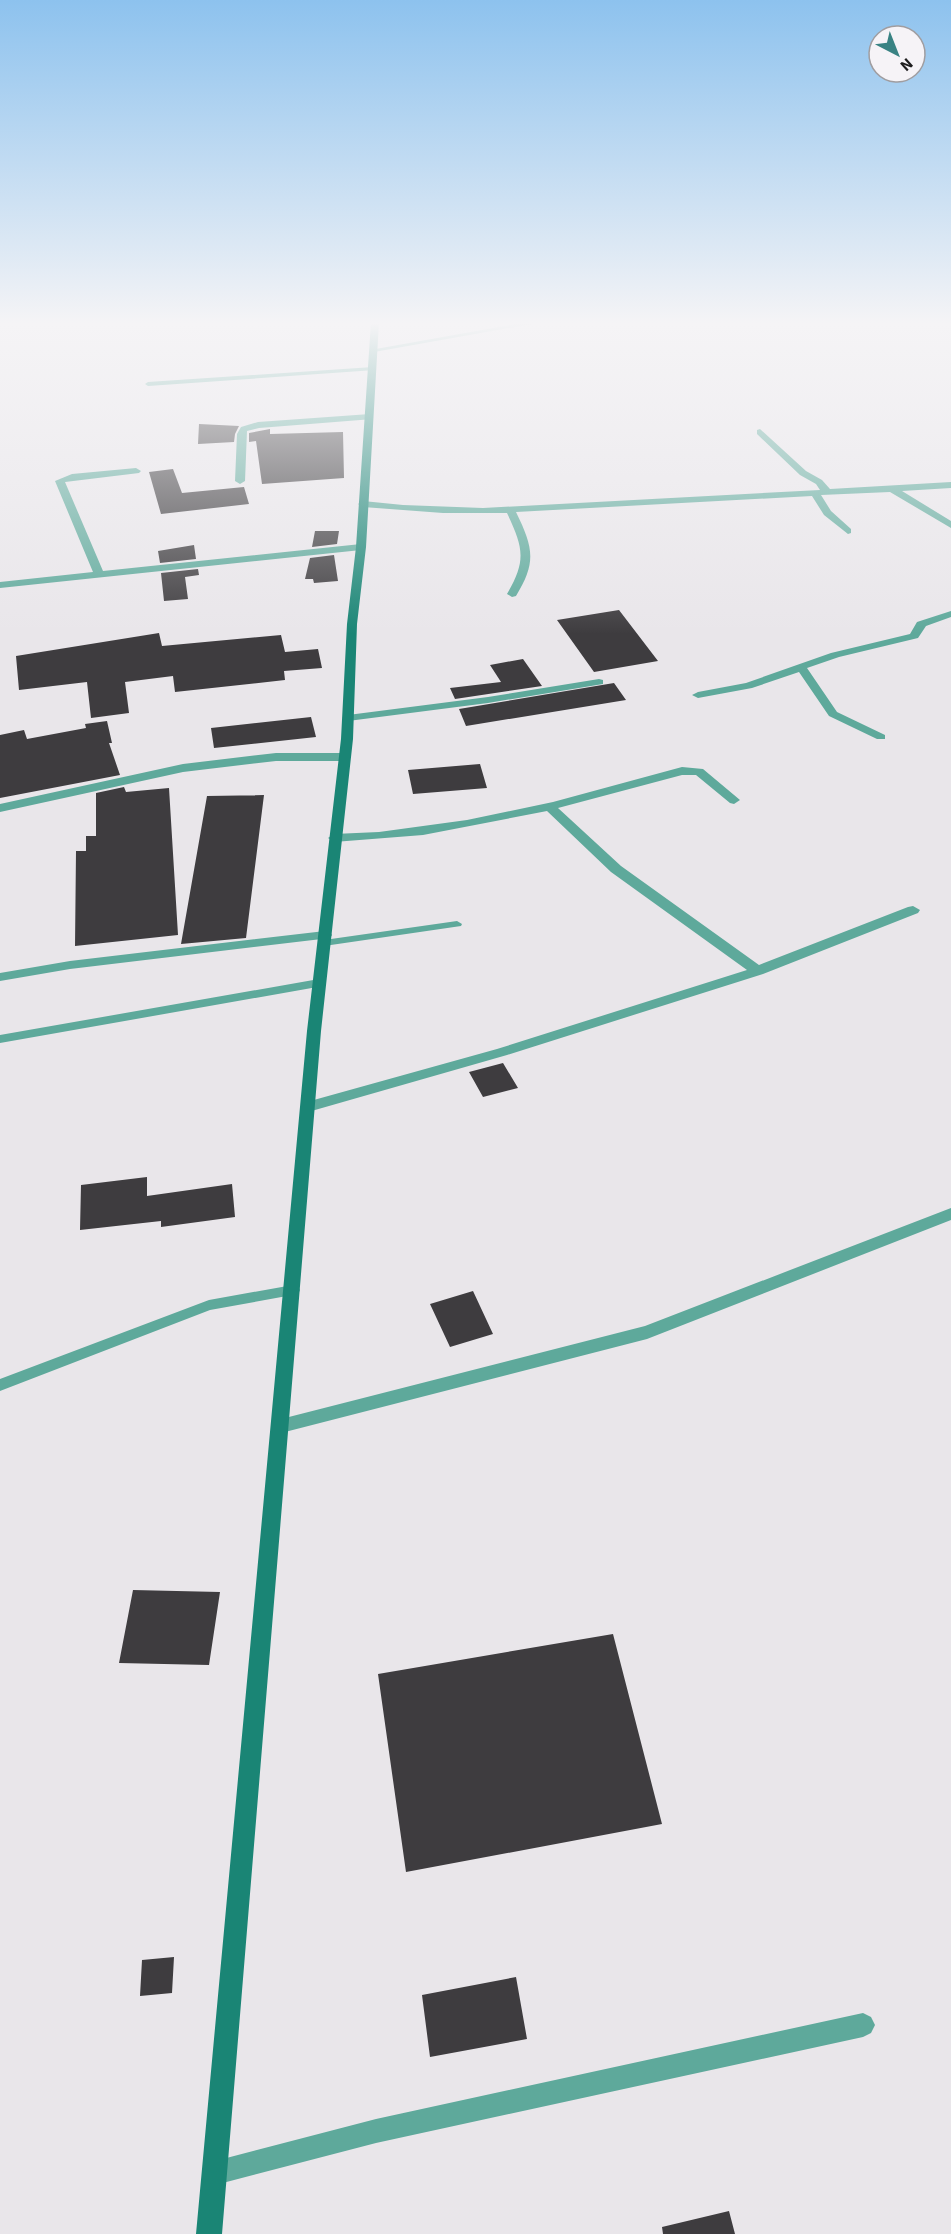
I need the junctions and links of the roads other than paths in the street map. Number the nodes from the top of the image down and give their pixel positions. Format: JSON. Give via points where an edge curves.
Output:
{"nodes":[{"id":1,"x":254,"y":426,"type":"edge"},
{"id":2,"x":369,"y":426,"type":"edge"},
{"id":3,"x":760,"y":432,"type":"dead end"},
{"id":4,"x":136,"y":471,"type":"dead end"},
{"id":5,"x":240,"y":481,"type":"dead end"},
{"id":6,"x":951,"y":484,"type":"edge"},
{"id":7,"x":893,"y":490,"type":"junction"},
{"id":8,"x":814,"y":492,"type":"junction"},
{"id":9,"x":827,"y":492,"type":"junction"},
{"id":10,"x":363,"y":504,"type":"junction"},
{"id":11,"x":510,"y":509,"type":"junction"},
{"id":12,"x":951,"y":525,"type":"edge"},
{"id":13,"x":848,"y":531,"type":"dead end"},
{"id":14,"x":361,"y":547,"type":"junction"},
{"id":15,"x":99,"y":574,"type":"junction"},
{"id":16,"x":0,"y":585,"type":"edge"},
{"id":17,"x":512,"y":594,"type":"dead end"},
{"id":18,"x":951,"y":614,"type":"edge"},
{"id":19,"x":801,"y":667,"type":"junction"},
{"id":20,"x":599,"y":682,"type":"dead end"},
{"id":21,"x":698,"y":695,"type":"dead end"},
{"id":22,"x":348,"y":718,"type":"junction"},
{"id":23,"x":880,"y":737,"type":"dead end"},
{"id":24,"x":344,"y":757,"type":"junction"},
{"id":25,"x":734,"y":800,"type":"dead end"},
{"id":26,"x":550,"y":807,"type":"junction"},
{"id":27,"x":0,"y":808,"type":"edge"},
{"id":28,"x":334,"y":838,"type":"junction"},
{"id":29,"x":913,"y":910,"type":"dead end"},
{"id":30,"x":457,"y":924,"type":"dead end"},
{"id":31,"x":325,"y":939,"type":"junction"},
{"id":32,"x":758,"y":971,"type":"junction"},
{"id":33,"x":0,"y":977,"type":"edge"},
{"id":34,"x":320,"y":983,"type":"junction"},
{"id":35,"x":0,"y":1039,"type":"edge"},
{"id":36,"x":308,"y":1107,"type":"junction"},
{"id":37,"x":951,"y":1214,"type":"edge"},
{"id":38,"x":292,"y":1290,"type":"junction"},
{"id":39,"x":0,"y":1385,"type":"edge"},
{"id":40,"x":281,"y":1426,"type":"junction"},
{"id":41,"x":863,"y":2025,"type":"dead end"},
{"id":42,"x":215,"y":2173,"type":"junction"},
{"id":43,"x":209,"y":2234,"type":"edge"}],
"edges":[{"from":1,"to":5,"type":"street","via":[[241,434]]},
{"from":2,"to":10,"type":"main road"},
{"from":3,"to":9,"type":"street"},
{"from":4,"to":15,"type":"street","via":[[60,481]]},
{"from":6,"to":7,"type":"street"},
{"from":7,"to":9,"type":"street"},
{"from":7,"to":12,"type":"street"},
{"from":8,"to":9,"type":"street"},
{"from":8,"to":11,"type":"street"},
{"from":8,"to":13,"type":"street","via":[[827,513]]},
{"from":10,"to":11,"type":"street","via":[[429,511]]},
{"from":10,"to":14,"type":"main road"},
{"from":11,"to":17,"type":"street","via":[[526,544],[527,566]]},
{"from":14,"to":15,"type":"street"},
{"from":14,"to":22,"type":"main road","via":[[352,624]]},
{"from":15,"to":16,"type":"street"},
{"from":18,"to":19,"type":"street","via":[[921,624],[914,636],[857,648]]},
{"from":19,"to":21,"type":"street","via":[[755,684]]},
{"from":19,"to":23,"type":"street","via":[[833,714]]},
{"from":20,"to":22,"type":"street"},
{"from":22,"to":24,"type":"main road"},
{"from":24,"to":27,"type":"street","via":[[276,758],[183,768]]},
{"from":24,"to":28,"type":"main road"},
{"from":25,"to":26,"type":"street","via":[[699,772],[682,771]]},
{"from":26,"to":28,"type":"street","via":[[428,829]]},
{"from":26,"to":32,"type":"street","via":[[616,869]]},
{"from":28,"to":31,"type":"main road"},
{"from":29,"to":32,"type":"street"},
{"from":30,"to":31,"type":"lane"},
{"from":31,"to":33,"type":"street","via":[[70,965]]},
{"from":31,"to":34,"type":"main road"},
{"from":32,"to":36,"type":"street","via":[[502,1052]]},
{"from":34,"to":35,"type":"lane"},
{"from":34,"to":36,"type":"main road"},
{"from":36,"to":38,"type":"main road"},
{"from":37,"to":40,"type":"street","via":[[880,1238],[646,1332]]},
{"from":38,"to":39,"type":"lane","via":[[209,1305]]},
{"from":38,"to":40,"type":"main road"},
{"from":40,"to":42,"type":"main road"},
{"from":41,"to":42,"type":"street","via":[[375,2131]]},
{"from":42,"to":43,"type":"main road"}]}
